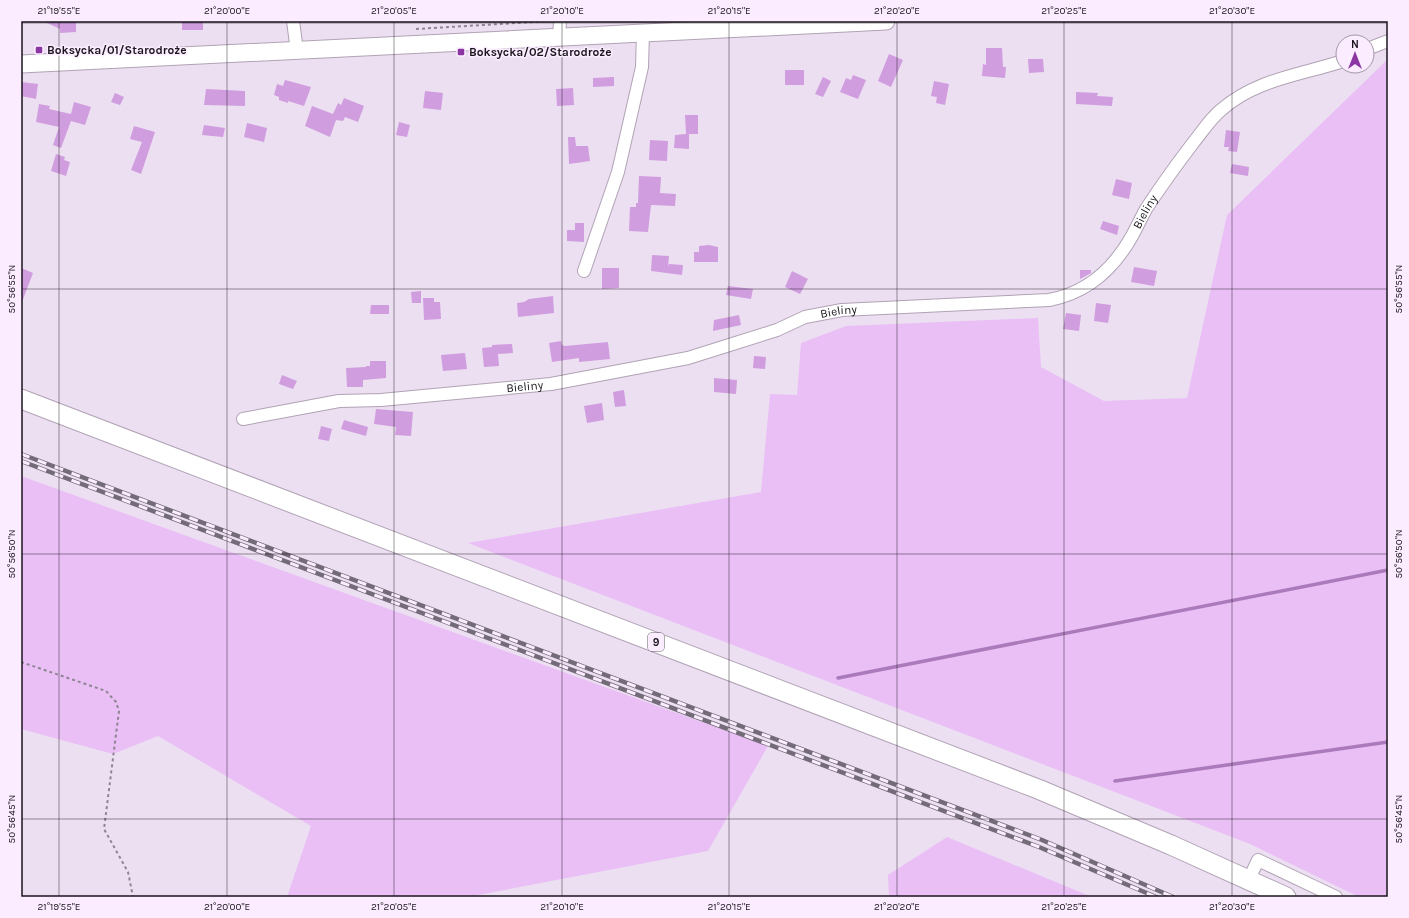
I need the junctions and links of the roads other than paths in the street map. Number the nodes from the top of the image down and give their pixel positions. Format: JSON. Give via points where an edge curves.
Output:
{"nodes":[{"id":1,"x":292,"y":21,"type":"edge"},
{"id":2,"x":886,"y":21,"type":"edge"},
{"id":3,"x":560,"y":29,"type":"edge"},
{"id":4,"x":643,"y":33,"type":"junction"},
{"id":5,"x":1388,"y":42,"type":"edge"},
{"id":6,"x":1375,"y":46,"type":"edge"},
{"id":7,"x":298,"y":51,"type":"junction"},
{"id":8,"x":1335,"y":63,"type":"edge"},
{"id":9,"x":21,"y":64,"type":"edge"},
{"id":10,"x":584,"y":271,"type":"dead end"},
{"id":11,"x":21,"y":399,"type":"edge"},
{"id":12,"x":243,"y":419,"type":"dead end"},
{"id":13,"x":1249,"y":879,"type":"junction"},
{"id":14,"x":1286,"y":897,"type":"edge"},
{"id":15,"x":1336,"y":897,"type":"edge"}],
"edges":[{"from":1,"to":7,"type":"street"},
{"from":2,"to":4,"type":"main road"},
{"from":3,"to":4,"type":"main road"},
{"from":3,"to":7,"type":"main road"},
{"from":4,"to":10,"type":"street","via":[[642,67],[618,172]]},
{"from":5,"to":6,"type":"street"},
{"from":7,"to":9,"type":"main road"},
{"from":8,"to":12,"type":"street","name":"Bieliny","via":[[1280,78],[1220,110],[1179,161],[1146,210],[1132,237],[1110,267],[1082,290],[1068,296],[1049,300],[842,310],[805,317],[777,330],[688,358],[551,384],[381,400],[339,401]]},
{"from":11,"to":13,"type":"main road","number":"9","via":[[1038,789]]},
{"from":13,"to":14,"type":"main road","number":"9"},
{"from":13,"to":15,"type":"street","via":[[1258,860]]}]}
